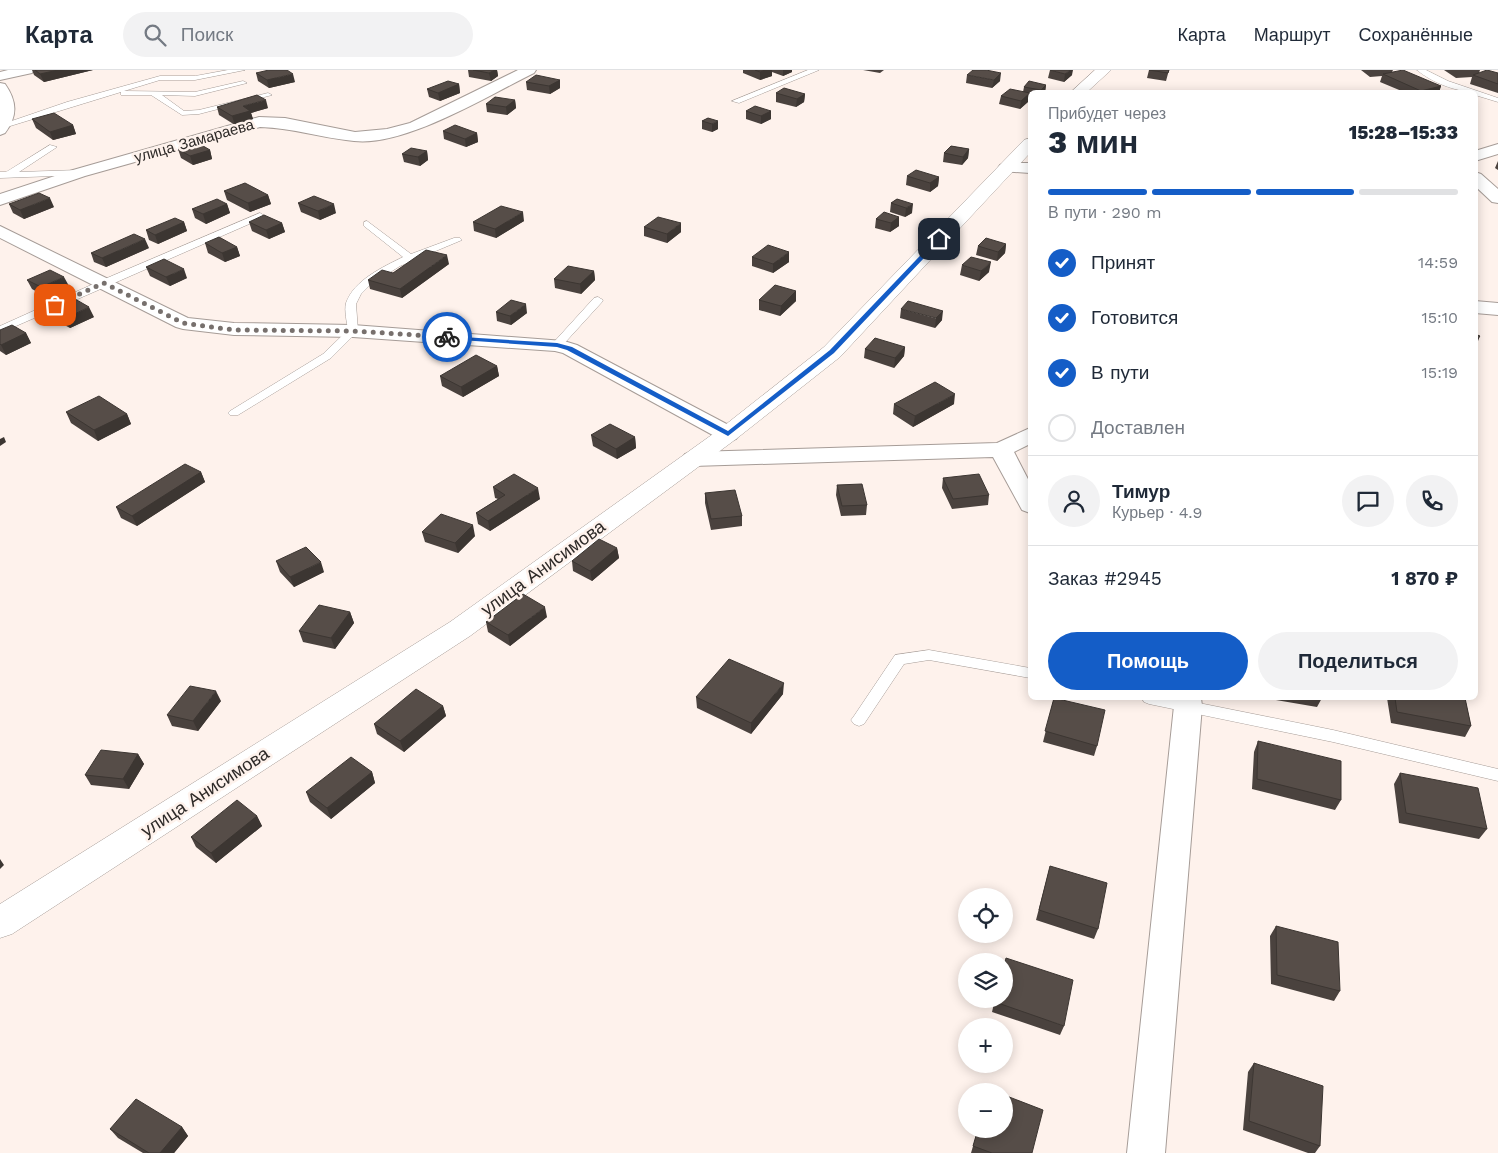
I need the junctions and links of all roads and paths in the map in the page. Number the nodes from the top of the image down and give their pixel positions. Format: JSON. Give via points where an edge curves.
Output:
{"nodes":[{"id":1,"x":27,"y":70,"type":"edge"},
{"id":2,"x":241,"y":70,"type":"edge"},
{"id":3,"x":529,"y":70,"type":"edge"},
{"id":4,"x":814,"y":70,"type":"edge"},
{"id":5,"x":1104,"y":70,"type":"edge"},
{"id":6,"x":1421,"y":70,"type":"edge"},
{"id":7,"x":0,"y":76,"type":"edge"},
{"id":8,"x":195,"y":78,"type":"junction"},
{"id":9,"x":243,"y":83,"type":"dead end"},
{"id":10,"x":0,"y":87,"type":"edge"},
{"id":11,"x":1080,"y":90,"type":"edge"},
{"id":12,"x":1465,"y":90,"type":"edge"},
{"id":13,"x":153,"y":93,"type":"junction"},
{"id":14,"x":106,"y":94,"type":"junction"},
{"id":15,"x":1478,"y":94,"type":"edge"},
{"id":16,"x":268,"y":95,"type":"dead end"},
{"id":17,"x":1498,"y":100,"type":"edge"},
{"id":18,"x":736,"y":101,"type":"dead end"},
{"id":19,"x":2,"y":128,"type":"edge"},
{"id":20,"x":53,"y":147,"type":"dead end"},
{"id":21,"x":1028,"y":147,"type":"edge"},
{"id":22,"x":1498,"y":149,"type":"edge"},
{"id":23,"x":1478,"y":155,"type":"edge"},
{"id":24,"x":1018,"y":168,"type":"edge"},
{"id":25,"x":79,"y":173,"type":"junction"},
{"id":26,"x":4,"y":175,"type":"edge"},
{"id":27,"x":1478,"y":180,"type":"edge"},
{"id":28,"x":1498,"y":198,"type":"edge"},
{"id":29,"x":0,"y":200,"type":"edge"},
{"id":30,"x":260,"y":216,"type":"edge"},
{"id":31,"x":367,"y":224,"type":"dead end"},
{"id":32,"x":0,"y":230,"type":"edge"},
{"id":33,"x":457,"y":240,"type":"dead end"},
{"id":34,"x":409,"y":257,"type":"junction"},
{"id":35,"x":104,"y":283,"type":"junction"},
{"id":36,"x":598,"y":300,"type":"dead end"},
{"id":37,"x":1478,"y":308,"type":"edge"},
{"id":38,"x":1498,"y":309,"type":"edge"},
{"id":39,"x":0,"y":330,"type":"edge"},
{"id":40,"x":353,"y":331,"type":"junction"},
{"id":41,"x":557,"y":345,"type":"junction"},
{"id":42,"x":234,"y":414,"type":"dead end"},
{"id":43,"x":728,"y":434,"type":"junction"},
{"id":44,"x":1028,"y":436,"type":"edge"},
{"id":45,"x":1001,"y":450,"type":"junction"},
{"id":46,"x":693,"y":459,"type":"junction"},
{"id":47,"x":1028,"y":502,"type":"edge"},
{"id":48,"x":1028,"y":673,"type":"edge"},
{"id":49,"x":1168,"y":700,"type":"edge"},
{"id":50,"x":1188,"y":702,"type":"edge"},
{"id":51,"x":859,"y":720,"type":"dead end"},
{"id":52,"x":1498,"y":775,"type":"edge"},
{"id":53,"x":0,"y":923,"type":"edge"},
{"id":54,"x":1146,"y":1153,"type":"edge"}],
"edges":[{"from":1,"to":7,"type":"street"},
{"from":2,"to":8,"type":"lane"},
{"from":3,"to":25,"type":"street","name":"улица Замараева","via":[[415,126],[388,134],[356,137],[285,123],[259,122]]},
{"from":4,"to":18,"type":"lane"},
{"from":5,"to":11,"type":"street"},
{"from":6,"to":12,"type":"lane"},
{"from":8,"to":13,"type":"lane"},
{"from":8,"to":14,"type":"lane","via":[[160,78]]},
{"from":9,"to":13,"type":"lane","via":[[195,94]]},
{"from":10,"to":19,"type":"street","via":[[7,95],[8,113]]},
{"from":13,"to":14,"type":"lane"},
{"from":13,"to":16,"type":"lane","via":[[182,113],[199,112]]},
{"from":14,"to":19,"type":"lane"},
{"from":15,"to":17,"type":"lane"},
{"from":20,"to":26,"type":"lane"},
{"from":21,"to":24,"type":"street","name":"улица Анисимова"},
{"from":22,"to":23,"type":"street"},
{"from":24,"to":43,"type":"street","name":"улица Анисимова","via":[[832,352]]},
{"from":25,"to":26,"type":"lane"},
{"from":25,"to":29,"type":"street","name":"улица Замараева"},
{"from":27,"to":28,"type":"street"},
{"from":30,"to":35,"type":"lane"},
{"from":31,"to":34,"type":"lane"},
{"from":32,"to":35,"type":"street"},
{"from":33,"to":34,"type":"lane"},
{"from":34,"to":40,"type":"lane","via":[[359,287],[352,303]]},
{"from":35,"to":39,"type":"lane"},
{"from":35,"to":40,"type":"street","via":[[183,323],[234,330]]},
{"from":36,"to":41,"type":"lane"},
{"from":37,"to":38,"type":"street"},
{"from":40,"to":41,"type":"street"},
{"from":40,"to":42,"type":"lane","via":[[327,356]]},
{"from":41,"to":43,"type":"street"},
{"from":43,"to":46,"type":"street","name":"улица Анисимова"},
{"from":44,"to":45,"type":"street"},
{"from":45,"to":46,"type":"street"},
{"from":45,"to":47,"type":"street"},
{"from":46,"to":53,"type":"street","name":"улица Анисимова","via":[[460,628]]},
{"from":48,"to":51,"type":"lane","via":[[929,655],[900,659]]},
{"from":49,"to":50,"type":"lane"},
{"from":50,"to":52,"type":"lane"},
{"from":50,"to":54,"type":"street"}]}
